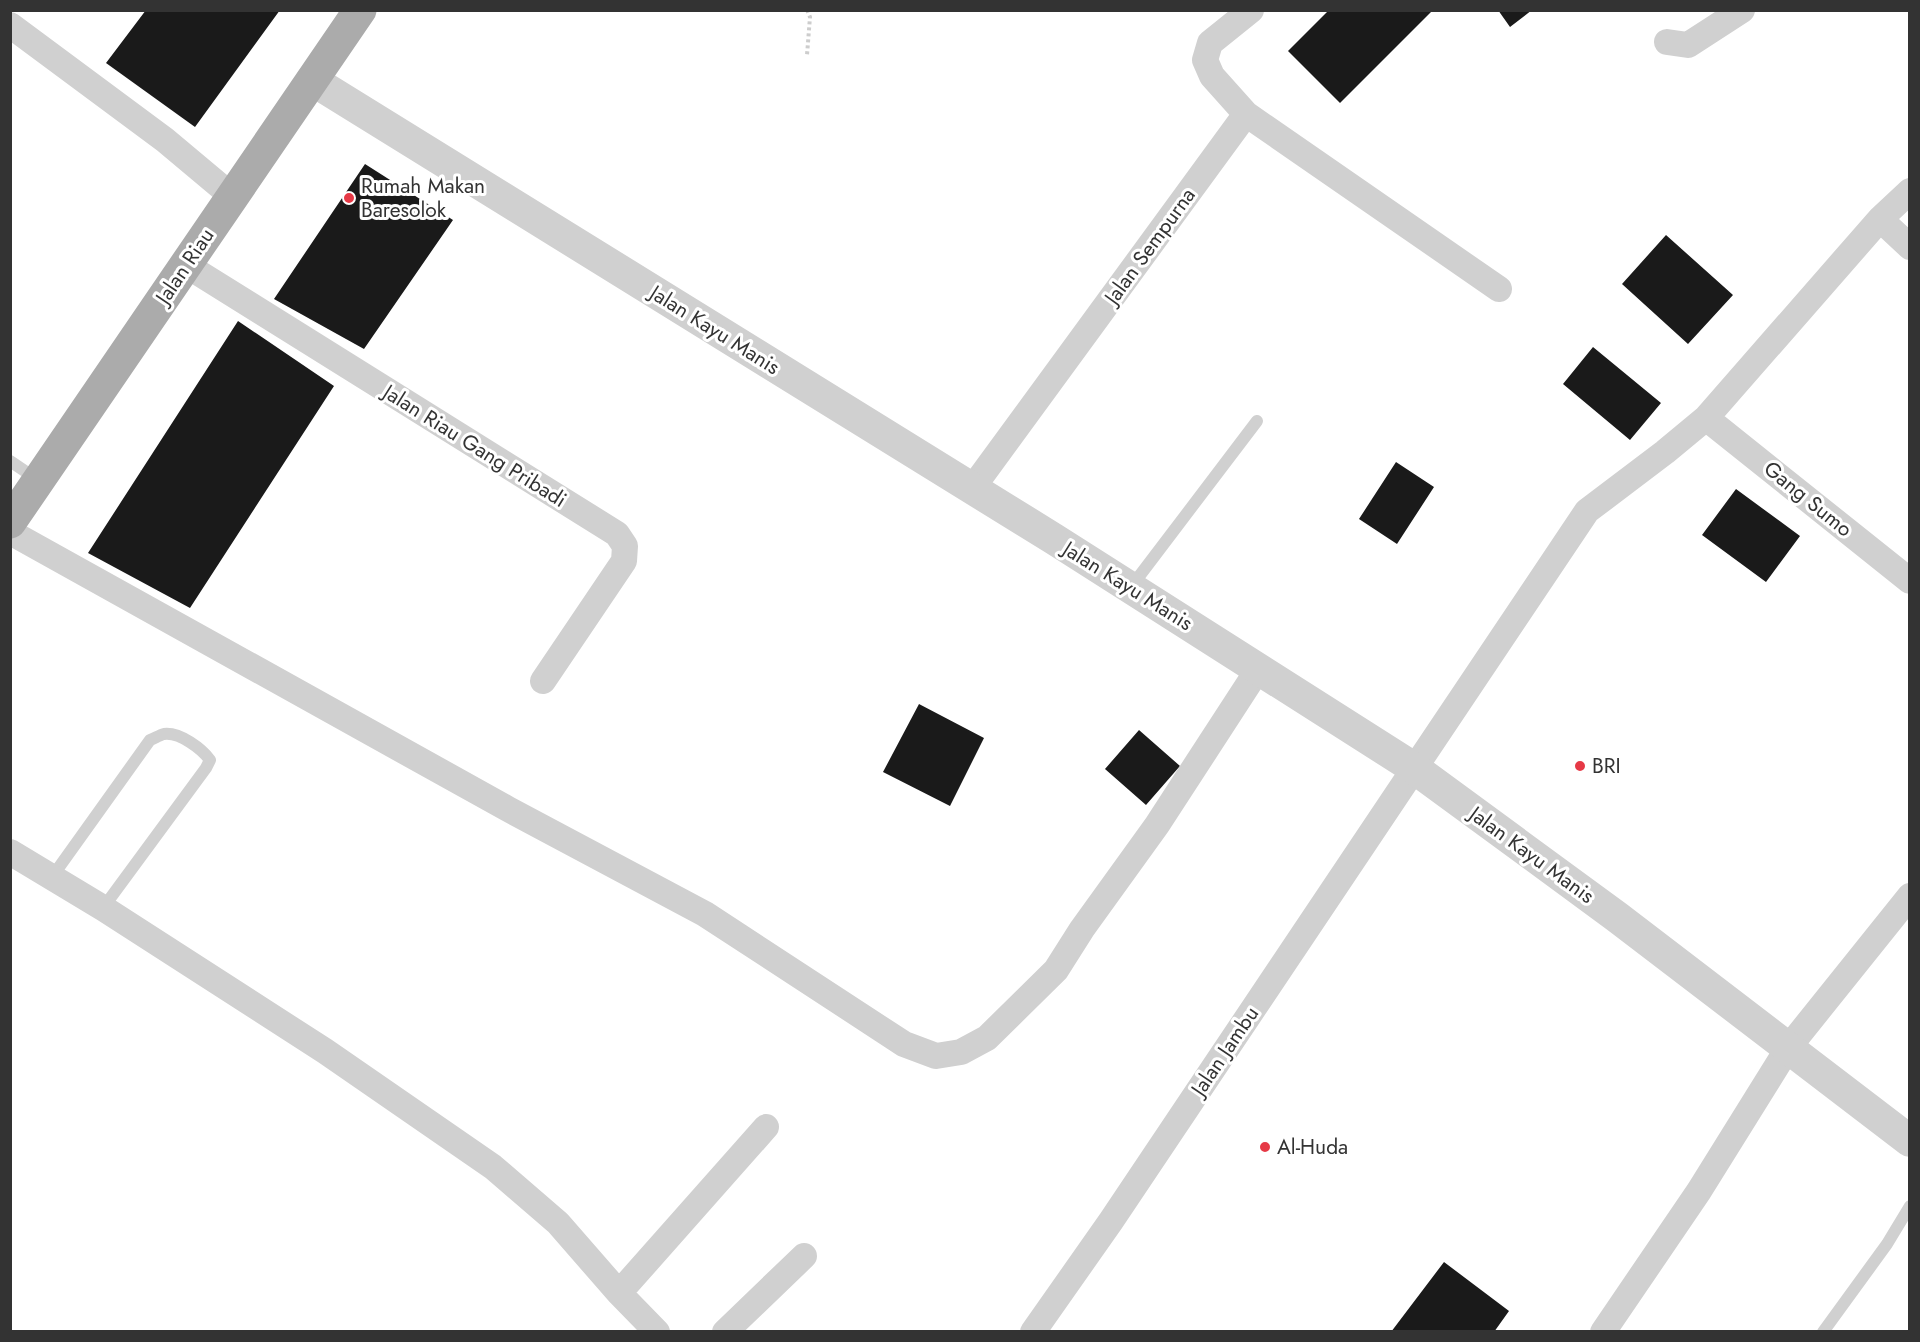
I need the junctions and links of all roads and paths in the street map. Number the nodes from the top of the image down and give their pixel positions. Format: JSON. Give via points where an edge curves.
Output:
{"nodes":[{"id":1,"x":360,"y":10,"type":"edge"},
{"id":2,"x":807,"y":10,"type":"edge"},
{"id":3,"x":1251,"y":10,"type":"edge"},
{"id":4,"x":1742,"y":10,"type":"edge"},
{"id":5,"x":10,"y":25,"type":"edge"},
{"id":6,"x":1667,"y":42,"type":"dead end"},
{"id":7,"x":807,"y":55,"type":"dead end"},
{"id":8,"x":312,"y":80,"type":"junction"},
{"id":9,"x":1246,"y":114,"type":"junction"},
{"id":10,"x":1910,"y":191,"type":"edge"},
{"id":11,"x":233,"y":196,"type":"junction"},
{"id":12,"x":1880,"y":219,"type":"junction"},
{"id":13,"x":1910,"y":247,"type":"edge"},
{"id":14,"x":186,"y":265,"type":"junction"},
{"id":15,"x":1499,"y":289,"type":"dead end"},
{"id":16,"x":1706,"y":418,"type":"junction"},
{"id":17,"x":1257,"y":421,"type":"dead end"},
{"id":18,"x":10,"y":461,"type":"edge"},
{"id":19,"x":39,"y":480,"type":"junction"},
{"id":20,"x":971,"y":490,"type":"junction"},
{"id":21,"x":10,"y":522,"type":"edge"},
{"id":22,"x":10,"y":532,"type":"edge"},
{"id":23,"x":1910,"y":581,"type":"edge"},
{"id":24,"x":1130,"y":588,"type":"junction"},
{"id":25,"x":1259,"y":668,"type":"junction"},
{"id":26,"x":543,"y":681,"type":"dead end"},
{"id":27,"x":1414,"y":768,"type":"junction"},
{"id":28,"x":10,"y":852,"type":"edge"},
{"id":29,"x":52,"y":877,"type":"junction"},
{"id":30,"x":1910,"y":896,"type":"edge"},
{"id":31,"x":103,"y":908,"type":"junction"},
{"id":32,"x":1788,"y":1048,"type":"junction"},
{"id":33,"x":766,"y":1127,"type":"dead end"},
{"id":34,"x":1910,"y":1141,"type":"edge"},
{"id":35,"x":1910,"y":1206,"type":"edge"},
{"id":36,"x":804,"y":1256,"type":"dead end"},
{"id":37,"x":619,"y":1293,"type":"junction"},
{"id":38,"x":657,"y":1332,"type":"edge"},
{"id":39,"x":725,"y":1332,"type":"edge"},
{"id":40,"x":1033,"y":1332,"type":"edge"},
{"id":41,"x":1603,"y":1332,"type":"edge"},
{"id":42,"x":1823,"y":1332,"type":"edge"}],
"edges":[{"from":1,"to":8,"type":"main road","name":"Jalan Riau"},
{"from":2,"to":7,"type":"path"},
{"from":3,"to":9,"type":"street","via":[[1210,43],[1205,60],[1212,76]]},
{"from":4,"to":6,"type":"street","via":[[1688,45]]},
{"from":5,"to":11,"type":"street","via":[[165,140]]},
{"from":8,"to":11,"type":"main road","name":"Jalan Riau"},
{"from":8,"to":20,"type":"street","name":"Jalan Kayu Manis"},
{"from":9,"to":15,"type":"street"},
{"from":9,"to":20,"type":"street","name":"Jalan Sempurna"},
{"from":10,"to":12,"type":"street","name":"Jalan Jambu"},
{"from":11,"to":14,"type":"main road","name":"Jalan Riau"},
{"from":12,"to":13,"type":"street"},
{"from":12,"to":16,"type":"street","name":"Jalan Jambu"},
{"from":14,"to":19,"type":"main road","name":"Jalan Riau"},
{"from":14,"to":26,"type":"street","name":"Jalan Riau Gang Pribadi","via":[[617,534],[625,546],[624,561]]},
{"from":16,"to":23,"type":"street","name":"Gang Sumo"},
{"from":16,"to":27,"type":"street","name":"Jalan Jambu","via":[[1587,511]]},
{"from":17,"to":24,"type":"lane"},
{"from":18,"to":19,"type":"lane"},
{"from":19,"to":21,"type":"main road","name":"Jalan Riau"},
{"from":20,"to":24,"type":"street","name":"Jalan Kayu Manis"},
{"from":22,"to":25,"type":"street","via":[[705,914],[904,1044],[936,1056],[961,1052],[987,1038],[1056,970]]},
{"from":24,"to":25,"type":"street","name":"Jalan Kayu Manis"},
{"from":25,"to":27,"type":"street","name":"Jalan Kayu Manis"},
{"from":27,"to":32,"type":"street","name":"Jalan Kayu Manis"},
{"from":27,"to":40,"type":"street","name":"Jalan Jambu"},
{"from":28,"to":29,"type":"street"},
{"from":29,"to":31,"type":"street"},
{"from":29,"to":31,"type":"lane","via":[[150,740],[164,734],[175,735],[204,752],[210,760],[206,768]]},
{"from":30,"to":32,"type":"street"},
{"from":31,"to":37,"type":"street","via":[[325,1051],[493,1167],[558,1223]]},
{"from":32,"to":34,"type":"street","name":"Jalan Kayu Manis"},
{"from":32,"to":41,"type":"street","via":[[1699,1191]]},
{"from":33,"to":37,"type":"street"},
{"from":35,"to":42,"type":"lane"},
{"from":36,"to":39,"type":"street"},
{"from":37,"to":38,"type":"street"}]}
